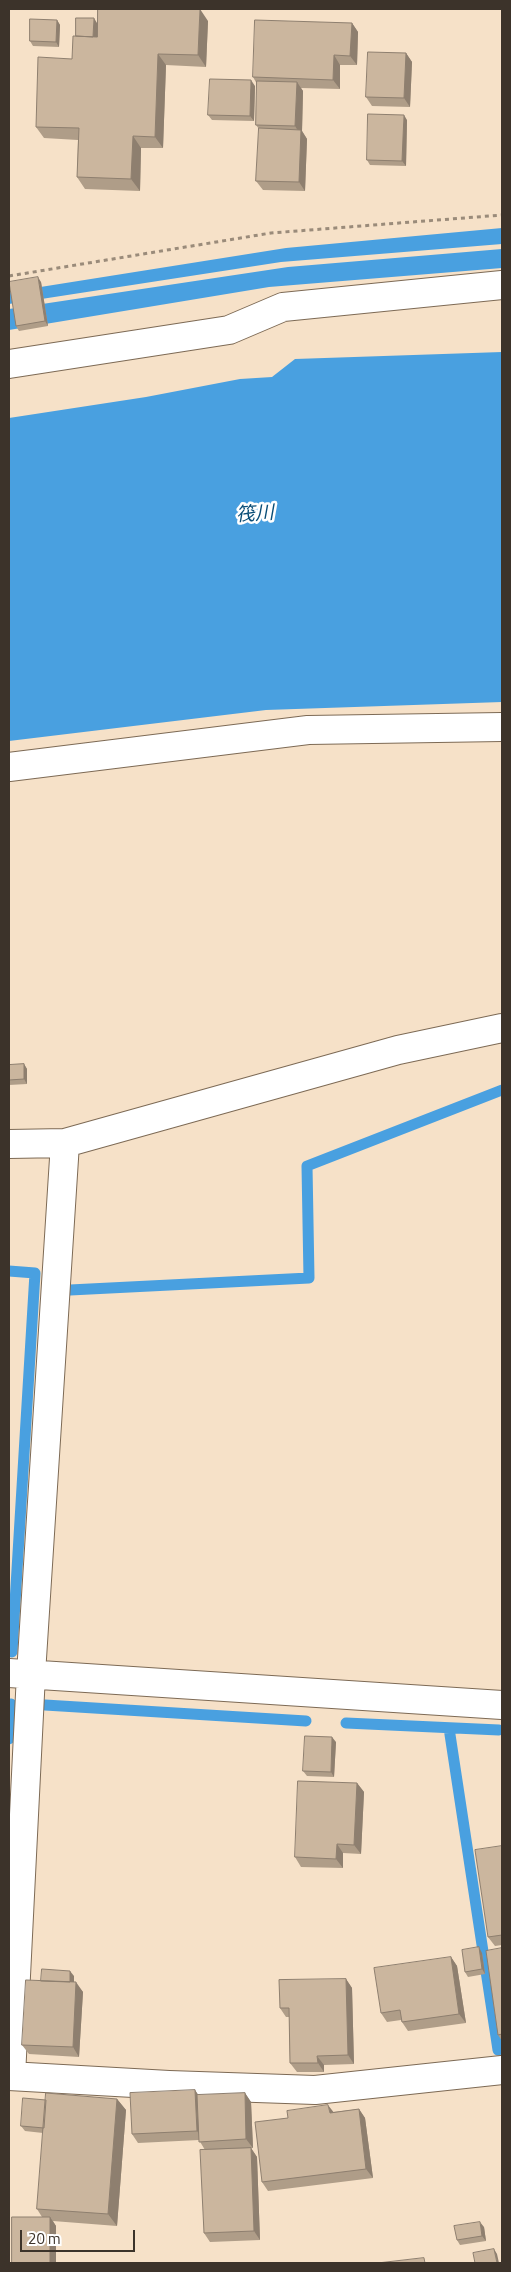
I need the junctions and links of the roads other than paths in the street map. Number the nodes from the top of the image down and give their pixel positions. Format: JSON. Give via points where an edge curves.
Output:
{"nodes":[{"id":1,"x":502,"y":285,"type":"edge"},
{"id":2,"x":9,"y":364,"type":"edge"},
{"id":3,"x":502,"y":727,"type":"edge"},
{"id":4,"x":9,"y":767,"type":"edge"},
{"id":5,"x":502,"y":1028,"type":"edge"},
{"id":6,"x":66,"y":1143,"type":"junction"},
{"id":7,"x":9,"y":1144,"type":"edge"},
{"id":8,"x":20,"y":1674,"type":"edge"},
{"id":9,"x":502,"y":1704,"type":"edge"},
{"id":10,"x":502,"y":2070,"type":"edge"},
{"id":11,"x":10,"y":2076,"type":"edge"}],
"edges":[{"from":1,"to":2,"type":"street","via":[[283,307],[229,330]]},
{"from":3,"to":4,"type":"street","via":[[308,730]]},
{"from":5,"to":6,"type":"street","via":[[398,1050]]},
{"from":6,"to":7,"type":"street"},
{"from":6,"to":8,"type":"street"},
{"from":8,"to":9,"type":"street"},
{"from":8,"to":11,"type":"street"},
{"from":10,"to":11,"type":"street","via":[[315,2090]]}]}
